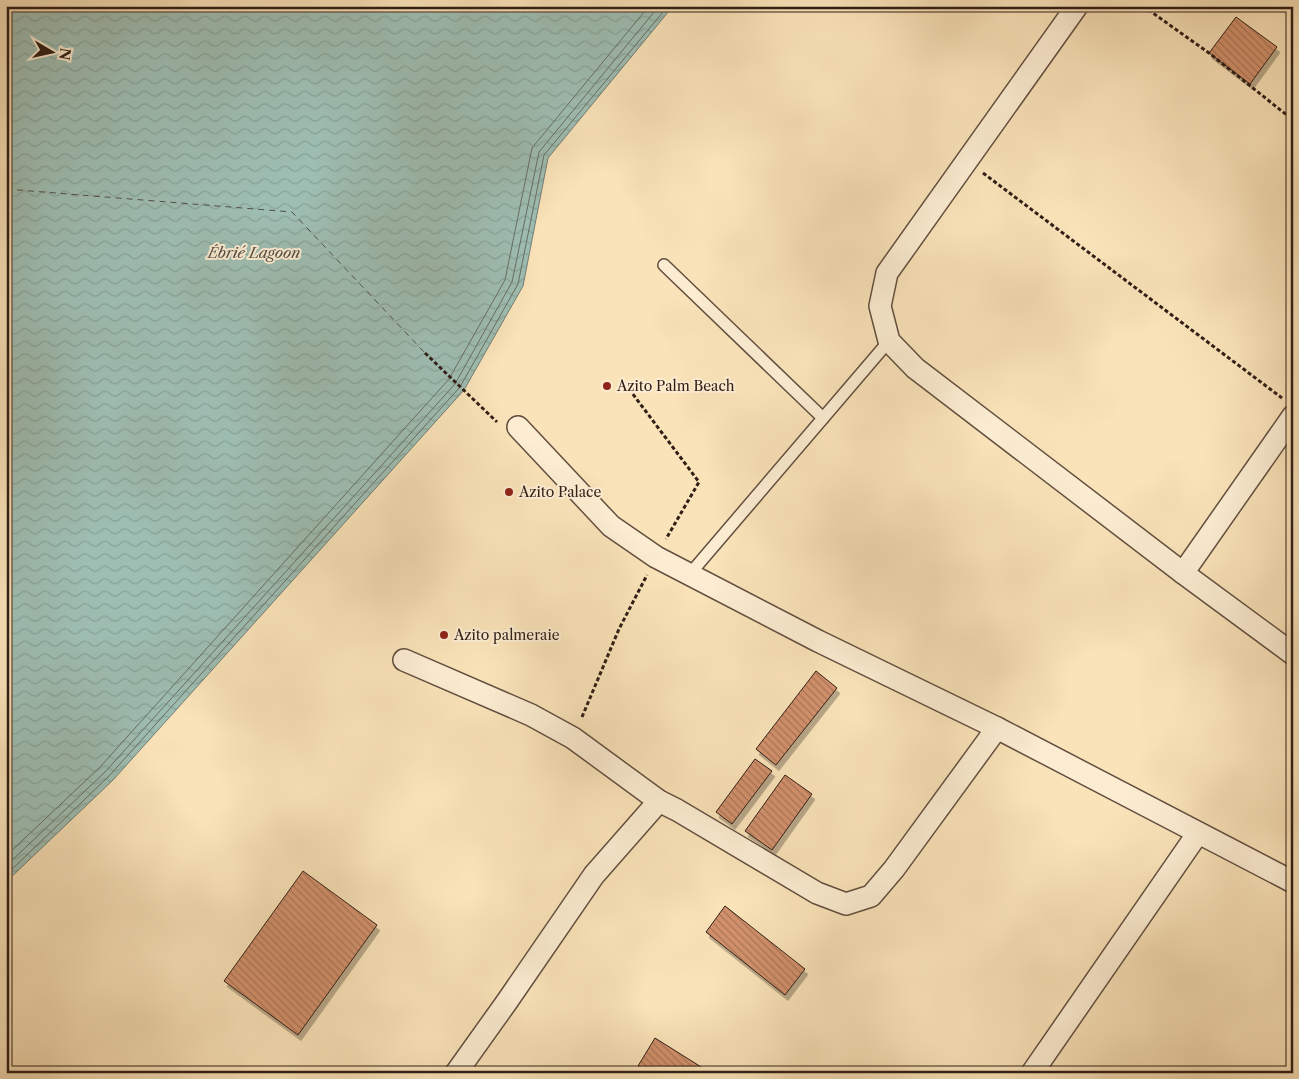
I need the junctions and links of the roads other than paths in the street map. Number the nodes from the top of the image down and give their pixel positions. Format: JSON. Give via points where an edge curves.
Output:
{"nodes":[{"id":1,"x":1077,"y":6,"type":"edge"},
{"id":2,"x":664,"y":265,"type":"dead end"},
{"id":3,"x":889,"y":341,"type":"junction"},
{"id":4,"x":1289,"y":408,"type":"edge"},
{"id":5,"x":823,"y":418,"type":"junction"},
{"id":6,"x":511,"y":428,"type":"road end"},
{"id":7,"x":1183,"y":573,"type":"junction"},
{"id":8,"x":689,"y":575,"type":"junction"},
{"id":9,"x":1293,"y":654,"type":"edge"},
{"id":10,"x":404,"y":660,"type":"dead end"},
{"id":11,"x":997,"y":728,"type":"junction"},
{"id":12,"x":659,"y":801,"type":"junction"},
{"id":13,"x":1198,"y":833,"type":"junction"},
{"id":14,"x":1293,"y":882,"type":"edge"},
{"id":15,"x":456,"y":1073,"type":"edge"},
{"id":16,"x":1032,"y":1073,"type":"edge"}],
"edges":[{"from":1,"to":3,"type":"street","via":[[887,273],[880,306]]},
{"from":2,"to":5,"type":"lane"},
{"from":3,"to":5,"type":"lane"},
{"from":3,"to":7,"type":"street","via":[[915,368]]},
{"from":4,"to":7,"type":"street"},
{"from":5,"to":8,"type":"lane"},
{"from":6,"to":8,"type":"street","via":[[611,526]]},
{"from":7,"to":9,"type":"street"},
{"from":8,"to":11,"type":"street"},
{"from":10,"to":12,"type":"street","via":[[532,715],[573,738]]},
{"from":11,"to":12,"type":"street","via":[[871,896],[846,904],[817,893]]},
{"from":11,"to":13,"type":"street"},
{"from":12,"to":15,"type":"street","via":[[594,875]]},
{"from":13,"to":14,"type":"street"},
{"from":13,"to":16,"type":"street"}]}
